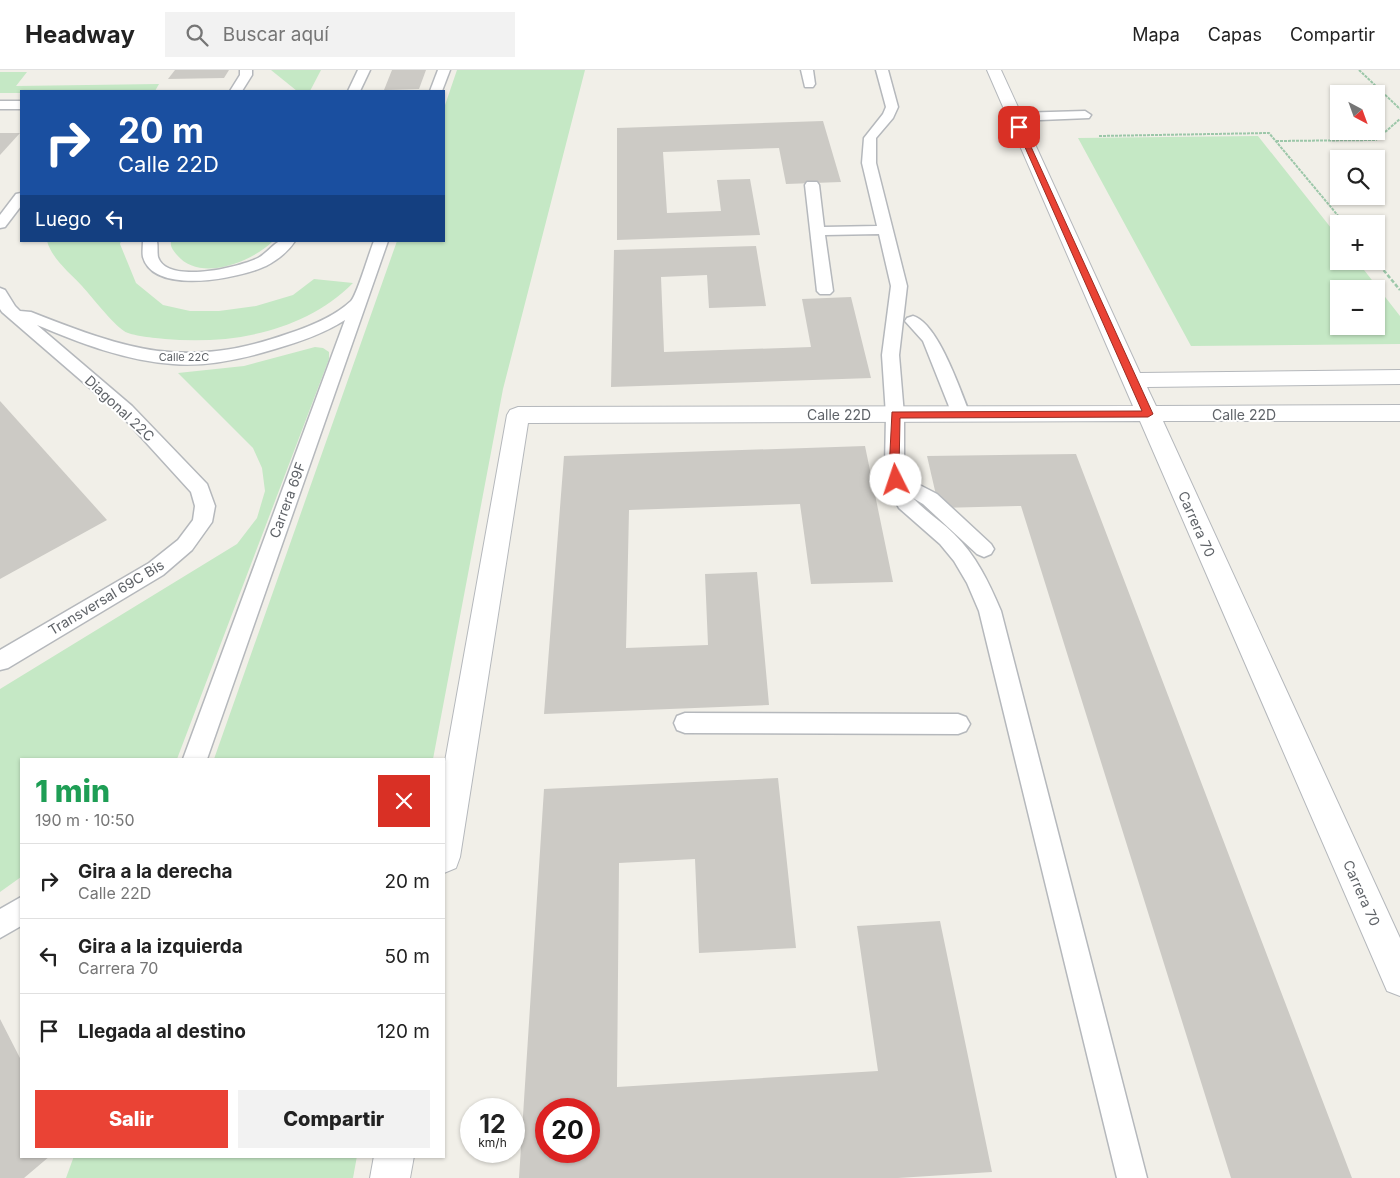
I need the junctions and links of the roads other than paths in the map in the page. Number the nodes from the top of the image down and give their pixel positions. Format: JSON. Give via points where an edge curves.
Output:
{"nodes":[{"id":1,"x":246,"y":70,"type":"edge"},
{"id":2,"x":364,"y":70,"type":"edge"},
{"id":3,"x":444,"y":70,"type":"edge"},
{"id":4,"x":807,"y":70,"type":"edge"},
{"id":5,"x":882,"y":70,"type":"edge"},
{"id":6,"x":994,"y":70,"type":"edge"},
{"id":7,"x":809,"y":84,"type":"dead end"},
{"id":8,"x":237,"y":90,"type":"edge"},
{"id":9,"x":354,"y":90,"type":"edge"},
{"id":10,"x":436,"y":90,"type":"edge"},
{"id":11,"x":0,"y":105,"type":"edge"},
{"id":12,"x":20,"y":106,"type":"edge"},
{"id":13,"x":1085,"y":115,"type":"dead end"},
{"id":14,"x":1015,"y":117,"type":"junction"},
{"id":15,"x":812,"y":185,"type":"dead end"},
{"id":16,"x":20,"y":198,"type":"edge"},
{"id":17,"x":0,"y":224,"type":"edge"},
{"id":18,"x":885,"y":230,"type":"junction"},
{"id":19,"x":817,"y":231,"type":"junction"},
{"id":20,"x":150,"y":242,"type":"edge"},
{"id":21,"x":287,"y":242,"type":"edge"},
{"id":22,"x":381,"y":242,"type":"edge"},
{"id":23,"x":825,"y":291,"type":"dead end"},
{"id":24,"x":0,"y":293,"type":"edge"},
{"id":25,"x":357,"y":304,"type":"junction"},
{"id":26,"x":8,"y":309,"type":"junction"},
{"id":27,"x":913,"y":321,"type":"dead end"},
{"id":28,"x":1400,"y":377,"type":"edge"},
{"id":29,"x":1133,"y":380,"type":"junction"},
{"id":30,"x":1400,"y":413,"type":"edge"},
{"id":31,"x":895,"y":414,"type":"junction"},
{"id":32,"x":961,"y":414,"type":"junction"},
{"id":33,"x":1148,"y":414,"type":"junction"},
{"id":34,"x":896,"y":480,"type":"junction"},
{"id":35,"x":202,"y":522,"type":"joint"},
{"id":36,"x":984,"y":549,"type":"dead end"},
{"id":37,"x":0,"y":661,"type":"edge"},
{"id":38,"x":685,"y":723,"type":"dead end"},
{"id":39,"x":958,"y":724,"type":"dead end"},
{"id":40,"x":195,"y":758,"type":"edge"},
{"id":41,"x":445,"y":851,"type":"edge"},
{"id":42,"x":20,"y":911,"type":"edge"},
{"id":43,"x":0,"y":925,"type":"edge"},
{"id":44,"x":1394,"y":953,"type":"edge"},
{"id":45,"x":1400,"y":978,"type":"edge"},
{"id":46,"x":394,"y":1158,"type":"edge"},
{"id":47,"x":390,"y":1178,"type":"edge"},
{"id":48,"x":1132,"y":1178,"type":"edge"}],
"edges":[{"from":1,"to":8,"type":"lane"},
{"from":2,"to":9,"type":"lane"},
{"from":3,"to":10,"type":"lane"},
{"from":4,"to":7,"type":"lane"},
{"from":5,"to":18,"type":"lane","via":[[892,107],[870,138],[869,163]]},
{"from":6,"to":14,"type":"street","name":"Carrera 70"},
{"from":11,"to":12,"type":"lane"},
{"from":13,"to":14,"type":"lane"},
{"from":14,"to":29,"type":"street","name":"Carrera 70"},
{"from":15,"to":19,"type":"lane"},
{"from":16,"to":17,"type":"lane"},
{"from":18,"to":19,"type":"lane"},
{"from":18,"to":31,"type":"lane","via":[[899,286],[900,304],[891,352]]},
{"from":19,"to":23,"type":"lane"},
{"from":20,"to":21,"type":"lane","via":[[148,254],[154,265],[168,273],[211,277],[258,264],[277,253]]},
{"from":22,"to":25,"type":"lane","name":"Carrera 69F"},
{"from":24,"to":26,"type":"lane"},
{"from":25,"to":26,"type":"lane","name":"Calle 22C","via":[[320,327],[275,344],[209,359],[157,358],[93,342]]},
{"from":25,"to":40,"type":"lane","name":"Carrera 69F"},
{"from":26,"to":35,"type":"lane","name":"Diagonal 22C","via":[[126,410],[200,488],[205,506]]},
{"from":27,"to":32,"type":"lane","via":[[930,339]]},
{"from":28,"to":29,"type":"street"},
{"from":29,"to":33,"type":"street","name":"Carrera 70"},
{"from":30,"to":33,"type":"street","name":"Calle 22D"},
{"from":31,"to":32,"type":"street","name":"Calle 22D"},
{"from":31,"to":34,"type":"lane"},
{"from":31,"to":41,"type":"street","name":"Calle 22D","via":[[518,415]]},
{"from":32,"to":33,"type":"street","name":"Calle 22D"},
{"from":33,"to":44,"type":"street","name":"Carrera 70"},
{"from":34,"to":36,"type":"lane","via":[[930,500]]},
{"from":34,"to":48,"type":"lane","via":[[903,499],[949,541],[966,563],[982,588],[990,610]]},
{"from":35,"to":37,"type":"lane","name":"Transversal 69C Bis","via":[[185,545],[156,569]]},
{"from":38,"to":39,"type":"lane"},
{"from":42,"to":43,"type":"lane"},
{"from":44,"to":45,"type":"street","name":"Carrera 70"},
{"from":46,"to":47,"type":"street"}]}
